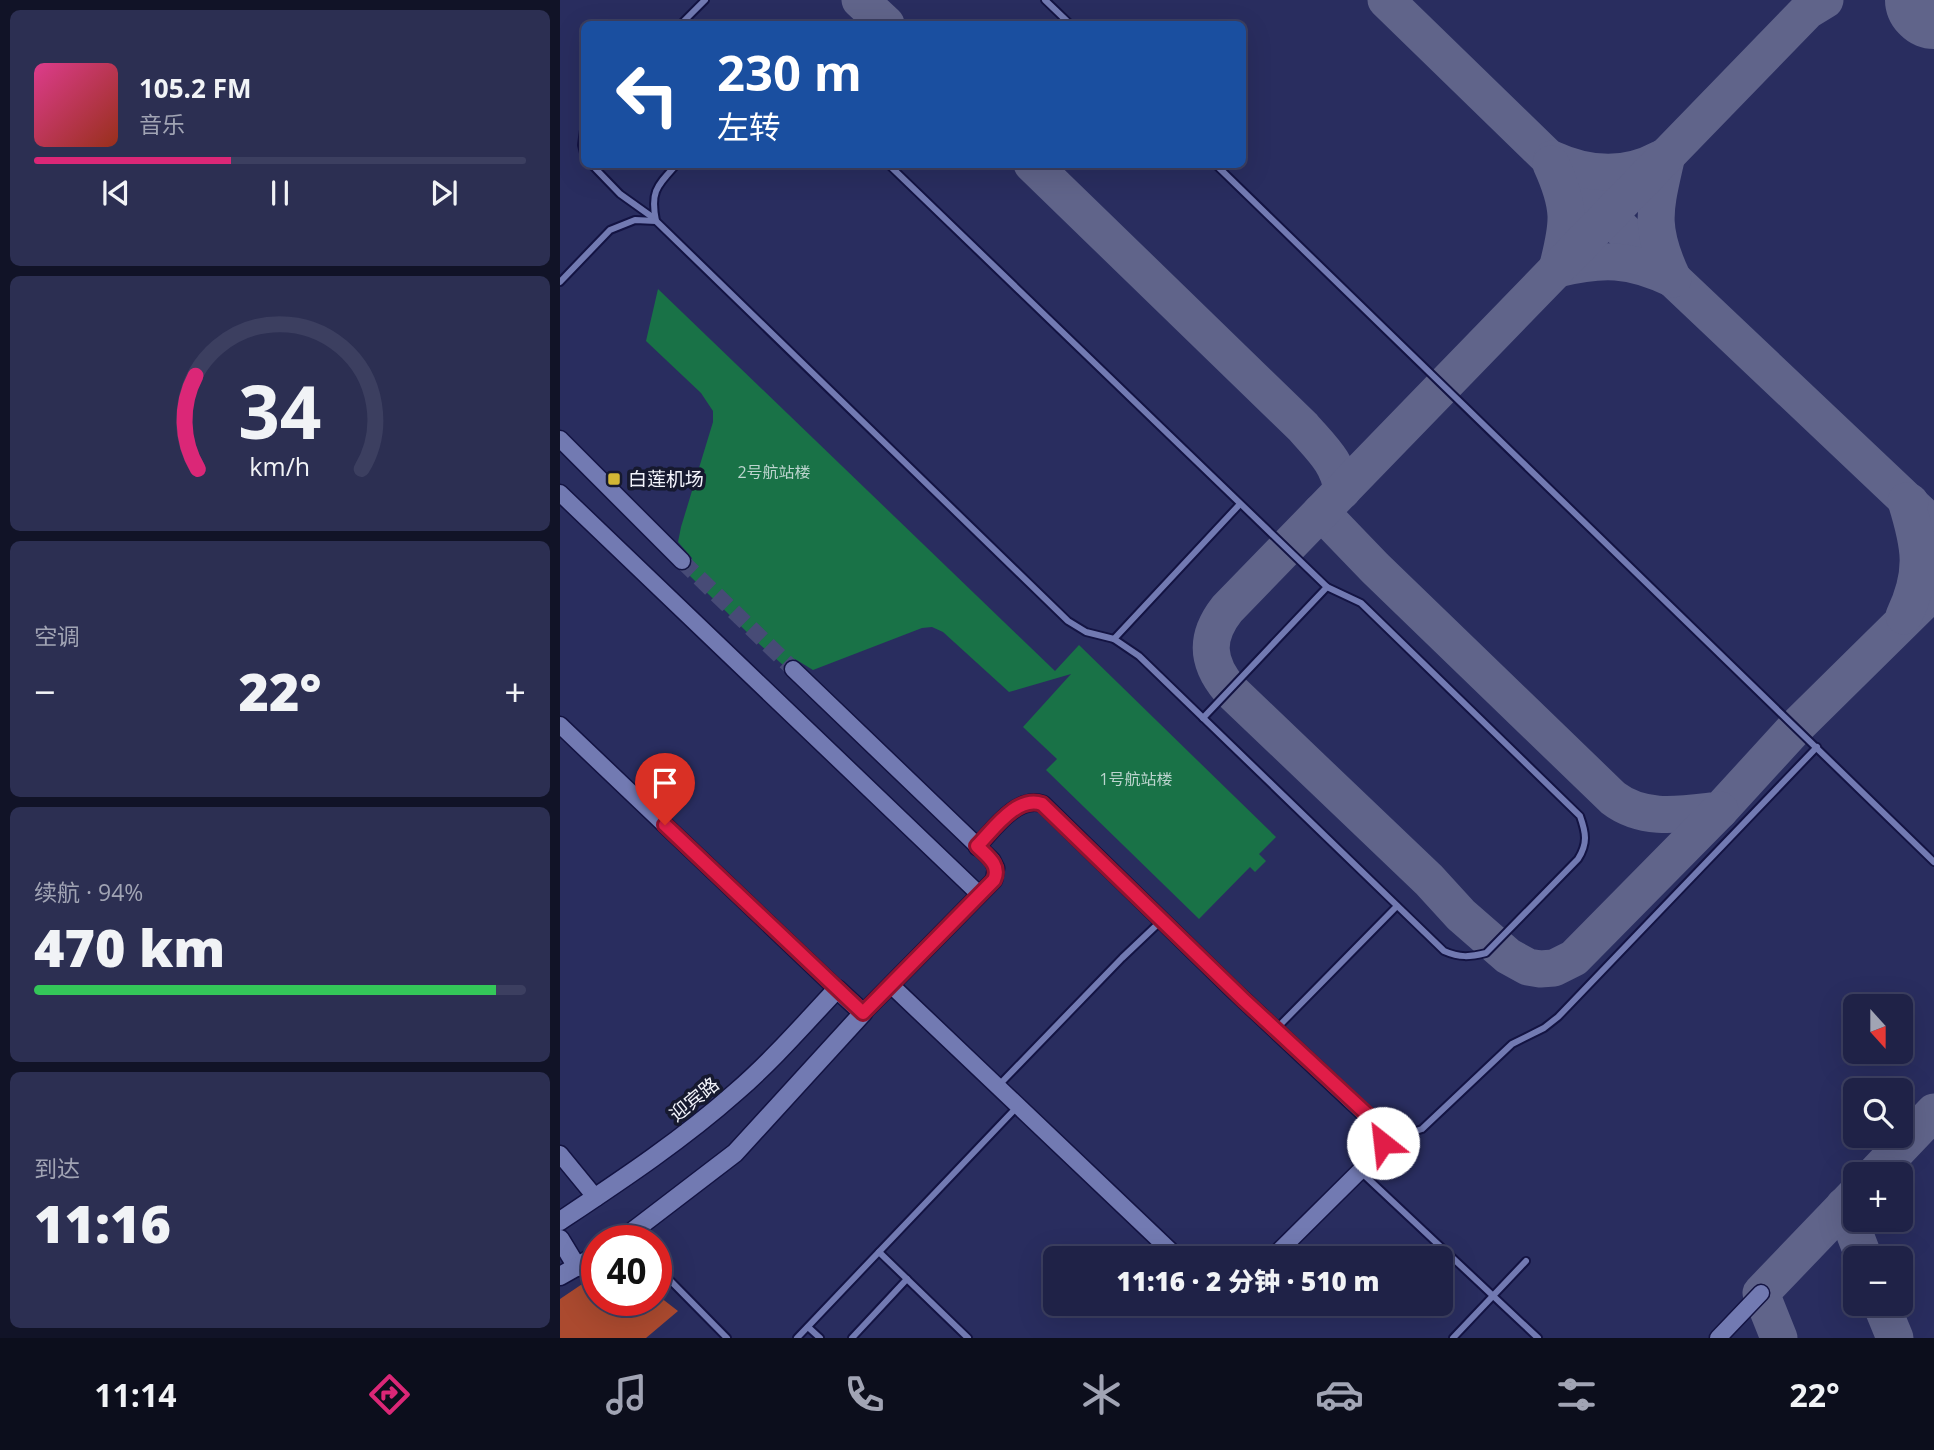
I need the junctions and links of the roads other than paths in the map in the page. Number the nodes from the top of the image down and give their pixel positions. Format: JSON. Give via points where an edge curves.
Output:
{"nodes":[{"id":1,"x":705,"y":0,"type":"edge"},
{"id":2,"x":1045,"y":0,"type":"edge"},
{"id":3,"x":684,"y":21,"type":"edge"},
{"id":4,"x":1067,"y":21,"type":"edge"},
{"id":5,"x":594,"y":168,"type":"edge"},
{"id":6,"x":674,"y":168,"type":"edge"},
{"id":7,"x":892,"y":168,"type":"edge"},
{"id":8,"x":1219,"y":168,"type":"edge"},
{"id":9,"x":656,"y":221,"type":"junction"},
{"id":10,"x":560,"y":282,"type":"edge"},
{"id":11,"x":560,"y":439,"type":"edge"},
{"id":12,"x":560,"y":493,"type":"edge"},
{"id":13,"x":1241,"y":504,"type":"junction"},
{"id":14,"x":682,"y":561,"type":"tunnel mouth"},
{"id":15,"x":1327,"y":587,"type":"junction"},
{"id":16,"x":1114,"y":639,"type":"junction"},
{"id":17,"x":793,"y":669,"type":"tunnel mouth"},
{"id":18,"x":1203,"y":718,"type":"junction"},
{"id":19,"x":560,"y":725,"type":"edge"},
{"id":20,"x":1817,"y":747,"type":"junction"},
{"id":21,"x":977,"y":846,"type":"junction"},
{"id":22,"x":1934,"y":862,"type":"edge"},
{"id":23,"x":979,"y":894,"type":"junction"},
{"id":24,"x":1397,"y":906,"type":"junction"},
{"id":25,"x":1161,"y":920,"type":"junction"},
{"id":26,"x":891,"y":985,"type":"junction"},
{"id":27,"x":837,"y":989,"type":"junction"},
{"id":28,"x":863,"y":1013,"type":"junction"},
{"id":29,"x":1275,"y":1029,"type":"junction"},
{"id":30,"x":998,"y":1087,"type":"junction"},
{"id":31,"x":1019,"y":1106,"type":"junction"},
{"id":32,"x":1383,"y":1135,"type":"junction"},
{"id":33,"x":560,"y":1154,"type":"edge"},
{"id":34,"x":1361,"y":1171,"type":"junction"},
{"id":35,"x":596,"y":1198,"type":"junction"},
{"id":36,"x":560,"y":1221,"type":"edge"},
{"id":37,"x":644,"y":1225,"type":"edge"},
{"id":38,"x":560,"y":1239,"type":"edge"},
{"id":39,"x":1165,"y":1246,"type":"edge"},
{"id":40,"x":1284,"y":1246,"type":"edge"},
{"id":41,"x":879,"y":1252,"type":"junction"},
{"id":42,"x":1526,"y":1261,"type":"dead end"},
{"id":43,"x":581,"y":1265,"type":"edge"},
{"id":44,"x":578,"y":1267,"type":"junction"},
{"id":45,"x":560,"y":1276,"type":"edge"},
{"id":46,"x":907,"y":1279,"type":"junction"},
{"id":47,"x":672,"y":1282,"type":"edge"},
{"id":48,"x":1761,"y":1293,"type":"dead end"},
{"id":49,"x":1492,"y":1297,"type":"junction"},
{"id":50,"x":808,"y":1326,"type":"junction"},
{"id":51,"x":727,"y":1338,"type":"edge"},
{"id":52,"x":797,"y":1338,"type":"edge"},
{"id":53,"x":820,"y":1338,"type":"edge"},
{"id":54,"x":852,"y":1338,"type":"edge"},
{"id":55,"x":968,"y":1338,"type":"edge"},
{"id":56,"x":1453,"y":1338,"type":"edge"},
{"id":57,"x":1538,"y":1338,"type":"edge"},
{"id":58,"x":1718,"y":1338,"type":"edge"}],
"edges":[{"from":1,"to":3,"type":"lane"},
{"from":2,"to":4,"type":"lane"},
{"from":5,"to":9,"type":"lane"},
{"from":6,"to":9,"type":"lane","via":[[654,192]]},
{"from":7,"to":13,"type":"lane"},
{"from":8,"to":20,"type":"lane"},
{"from":9,"to":10,"type":"lane","via":[[635,220],[610,230]]},
{"from":9,"to":16,"type":"lane","via":[[1068,621],[1086,632]]},
{"from":11,"to":14,"type":"street"},
{"from":12,"to":23,"type":"street"},
{"from":13,"to":15,"type":"lane"},
{"from":13,"to":16,"type":"lane"},
{"from":15,"to":18,"type":"lane"},
{"from":15,"to":24,"type":"lane","via":[[1361,603],[1572,806],[1586,834],[1578,859],[1486,953],[1470,957],[1444,951]]},
{"from":16,"to":18,"type":"lane","via":[[1139,656]]},
{"from":17,"to":21,"type":"street"},
{"from":18,"to":24,"type":"lane"},
{"from":19,"to":27,"type":"street"},
{"from":20,"to":22,"type":"lane"},
{"from":20,"to":32,"type":"lane","via":[[1558,1017],[1512,1044],[1422,1129],[1407,1135]]},
{"from":21,"to":23,"type":"street","via":[[997,872]]},
{"from":21,"to":25,"type":"street","via":[[1021,805],[1042,804]]},
{"from":23,"to":26,"type":"street"},
{"from":24,"to":29,"type":"lane"},
{"from":25,"to":29,"type":"street"},
{"from":25,"to":30,"type":"lane"},
{"from":26,"to":28,"type":"street"},
{"from":26,"to":30,"type":"street"},
{"from":27,"to":28,"type":"main road"},
{"from":27,"to":35,"type":"main road","name":"迎宾路","via":[[735,1093]]},
{"from":28,"to":37,"type":"main road","via":[[735,1153]]},
{"from":29,"to":32,"type":"street","via":[[1371,1118]]},
{"from":30,"to":31,"type":"street"},
{"from":31,"to":39,"type":"street"},
{"from":31,"to":41,"type":"lane"},
{"from":32,"to":34,"type":"street","via":[[1380,1151]]},
{"from":33,"to":35,"type":"street"},
{"from":34,"to":40,"type":"street"},
{"from":34,"to":49,"type":"lane"},
{"from":35,"to":36,"type":"main road","name":"迎宾路"},
{"from":38,"to":44,"type":"main road"},
{"from":41,"to":46,"type":"lane"},
{"from":41,"to":50,"type":"lane"},
{"from":42,"to":49,"type":"lane"},
{"from":43,"to":44,"type":"main road"},
{"from":44,"to":45,"type":"main road"},
{"from":46,"to":54,"type":"lane"},
{"from":46,"to":55,"type":"lane"},
{"from":47,"to":51,"type":"lane"},
{"from":48,"to":58,"type":"street"},
{"from":49,"to":56,"type":"lane"},
{"from":49,"to":57,"type":"lane"},
{"from":50,"to":52,"type":"lane"},
{"from":50,"to":53,"type":"lane"}]}
